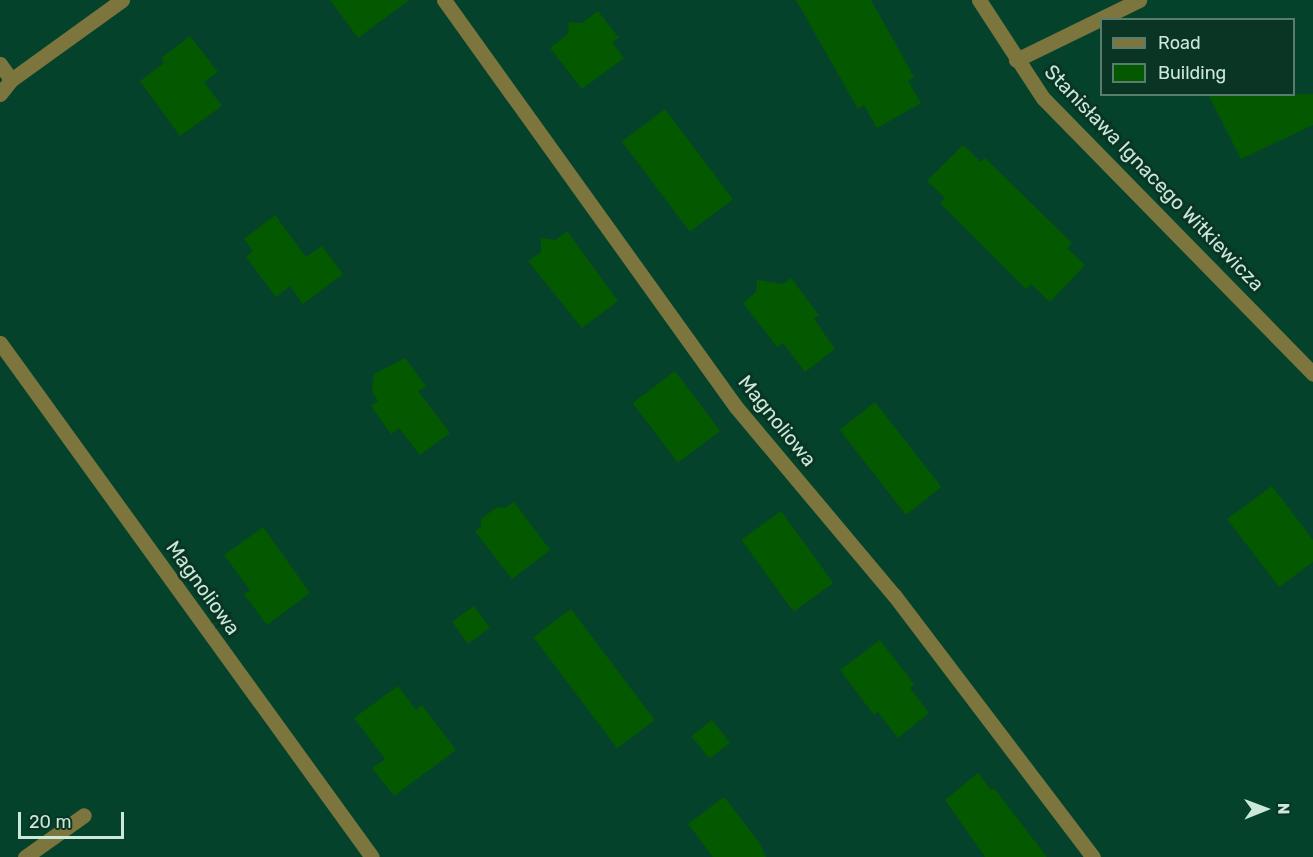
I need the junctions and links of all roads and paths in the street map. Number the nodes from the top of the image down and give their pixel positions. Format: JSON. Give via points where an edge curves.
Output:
{"nodes":[{"id":1,"x":122,"y":0,"type":"edge"},
{"id":2,"x":444,"y":0,"type":"edge"},
{"id":3,"x":979,"y":0,"type":"edge"},
{"id":4,"x":1139,"y":0,"type":"edge"},
{"id":5,"x":1102,"y":18,"type":"edge"},
{"id":6,"x":1100,"y":19,"type":"edge"},
{"id":7,"x":1016,"y":60,"type":"junction"},
{"id":8,"x":0,"y":64,"type":"edge"},
{"id":9,"x":11,"y":80,"type":"junction"},
{"id":10,"x":0,"y":94,"type":"edge"},
{"id":11,"x":0,"y":343,"type":"edge"},
{"id":12,"x":1313,"y":374,"type":"edge"},
{"id":13,"x":84,"y":815,"type":"dead end"},
{"id":14,"x":25,"y":857,"type":"edge"},
{"id":15,"x":372,"y":857,"type":"edge"},
{"id":16,"x":1093,"y":857,"type":"edge"}],
"edges":[{"from":1,"to":9,"type":"street"},
{"from":2,"to":16,"type":"street","name":"Magnoliowa","via":[[736,407],[894,595]]},
{"from":3,"to":7,"type":"street","name":"Stanisława Ignacego Witkiewicza"},
{"from":4,"to":5,"type":"street"},
{"from":6,"to":7,"type":"street"},
{"from":7,"to":12,"type":"street","name":"Stanisława Ignacego Witkiewicza","via":[[1043,98]]},
{"from":8,"to":9,"type":"street"},
{"from":9,"to":10,"type":"street"},
{"from":11,"to":15,"type":"street","name":"Magnoliowa"},
{"from":13,"to":14,"type":"street"}]}
